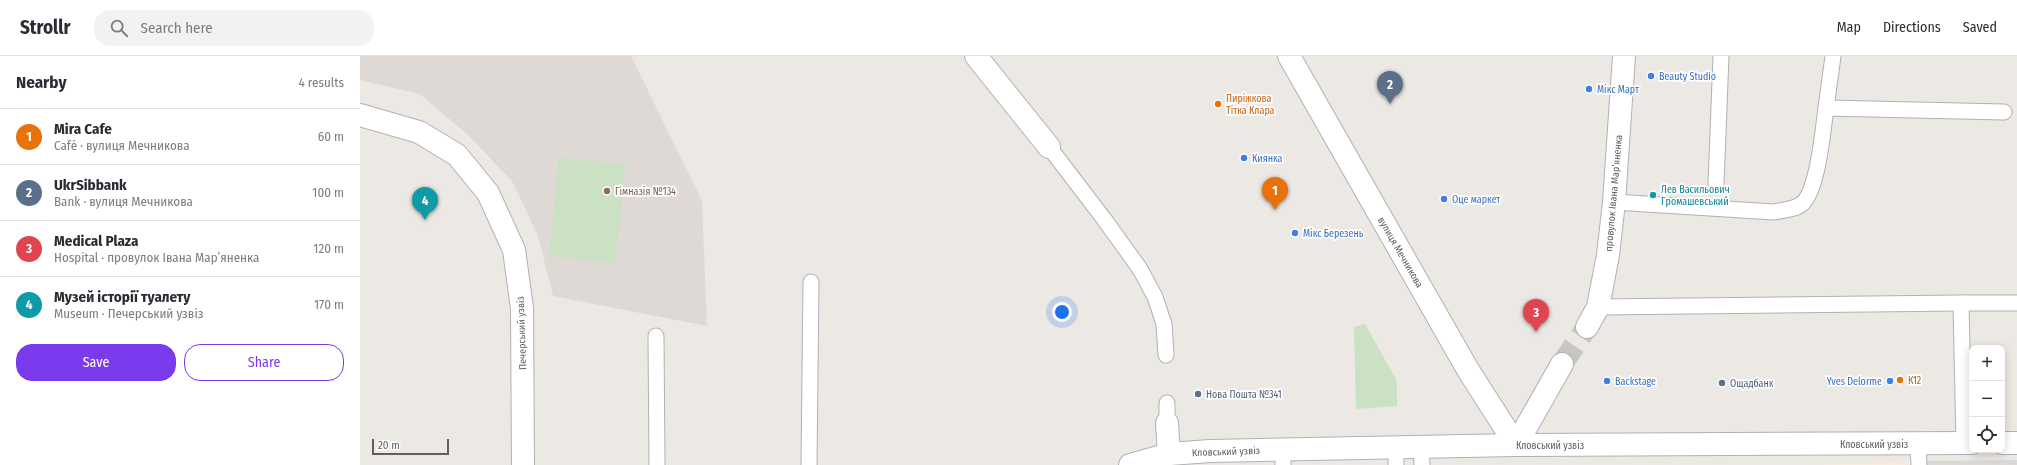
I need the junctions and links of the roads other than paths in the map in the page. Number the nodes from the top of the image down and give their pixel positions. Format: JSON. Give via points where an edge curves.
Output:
{"nodes":[{"id":1,"x":976,"y":56,"type":"edge"},
{"id":2,"x":1290,"y":56,"type":"edge"},
{"id":3,"x":1624,"y":56,"type":"edge"},
{"id":4,"x":1721,"y":56,"type":"edge"},
{"id":5,"x":1833,"y":56,"type":"edge"},
{"id":6,"x":1826,"y":108,"type":"junction"},
{"id":7,"x":2004,"y":112,"type":"dead end"},
{"id":8,"x":360,"y":115,"type":"edge"},
{"id":9,"x":1049,"y":147,"type":"joint"},
{"id":10,"x":1716,"y":184,"type":"dead end"},
{"id":11,"x":1614,"y":202,"type":"junction"},
{"id":12,"x":811,"y":282,"type":"dead end"},
{"id":13,"x":1961,"y":303,"type":"junction"},
{"id":14,"x":2017,"y":303,"type":"edge"},
{"id":15,"x":1598,"y":307,"type":"junction"},
{"id":16,"x":1587,"y":327,"type":"tunnel mouth"},
{"id":17,"x":656,"y":336,"type":"dead end"},
{"id":18,"x":1166,"y":355,"type":"dead end"},
{"id":19,"x":1562,"y":364,"type":"tunnel mouth"},
{"id":20,"x":1167,"y":413,"type":"dead end"},
{"id":21,"x":1968,"y":443,"type":"edge"},
{"id":22,"x":2005,"y":443,"type":"edge"},
{"id":23,"x":2017,"y":443,"type":"edge"},
{"id":24,"x":1516,"y":445,"type":"junction"},
{"id":25,"x":1919,"y":454,"type":"edge"},
{"id":26,"x":1396,"y":456,"type":"edge"},
{"id":27,"x":1421,"y":456,"type":"edge"},
{"id":28,"x":1283,"y":457,"type":"edge"},
{"id":29,"x":1170,"y":460,"type":"edge"},
{"id":30,"x":523,"y":465,"type":"edge"},
{"id":31,"x":657,"y":465,"type":"edge"},
{"id":32,"x":809,"y":465,"type":"edge"},
{"id":33,"x":1130,"y":465,"type":"edge"}],
"edges":[{"from":1,"to":9,"type":"street"},
{"from":2,"to":24,"type":"street","name":"вулиця Мечникова","via":[[1468,370]]},
{"from":3,"to":11,"type":"street","name":"провулок Івана Марʼяненка"},
{"from":4,"to":10,"type":"lane"},
{"from":5,"to":6,"type":"lane"},
{"from":6,"to":7,"type":"lane"},
{"from":6,"to":11,"type":"lane","via":[[1814,180],[1803,203],[1791,209],[1774,212]]},
{"from":8,"to":30,"type":"street","name":"Печерський узвіз","via":[[419,132],[457,155],[488,193],[514,250],[522,308]]},
{"from":9,"to":18,"type":"lane","via":[[1140,268],[1155,297],[1164,324]]},
{"from":11,"to":15,"type":"street","name":"провулок Івана Марʼяненка","via":[[1608,255]]},
{"from":12,"to":32,"type":"lane"},
{"from":13,"to":14,"type":"lane"},
{"from":13,"to":15,"type":"lane"},
{"from":13,"to":21,"type":"lane"},
{"from":15,"to":16,"type":"street","name":"провулок Івана Марʼяненка"},
{"from":17,"to":31,"type":"lane"},
{"from":19,"to":24,"type":"street"},
{"from":20,"to":29,"type":"street"},
{"from":21,"to":25,"type":"street","name":"Кловський узвіз"},
{"from":22,"to":23,"type":"street"},
{"from":24,"to":25,"type":"street","name":"Кловський узвіз"},
{"from":24,"to":27,"type":"street","name":"Кловський узвіз"},
{"from":26,"to":27,"type":"street","name":"Кловський узвіз"},
{"from":26,"to":28,"type":"street","name":"Кловський узвіз"},
{"from":28,"to":29,"type":"street","name":"Кловський узвіз","via":[[1210,451]]},
{"from":29,"to":33,"type":"street","name":"Кловський узвіз"}]}
